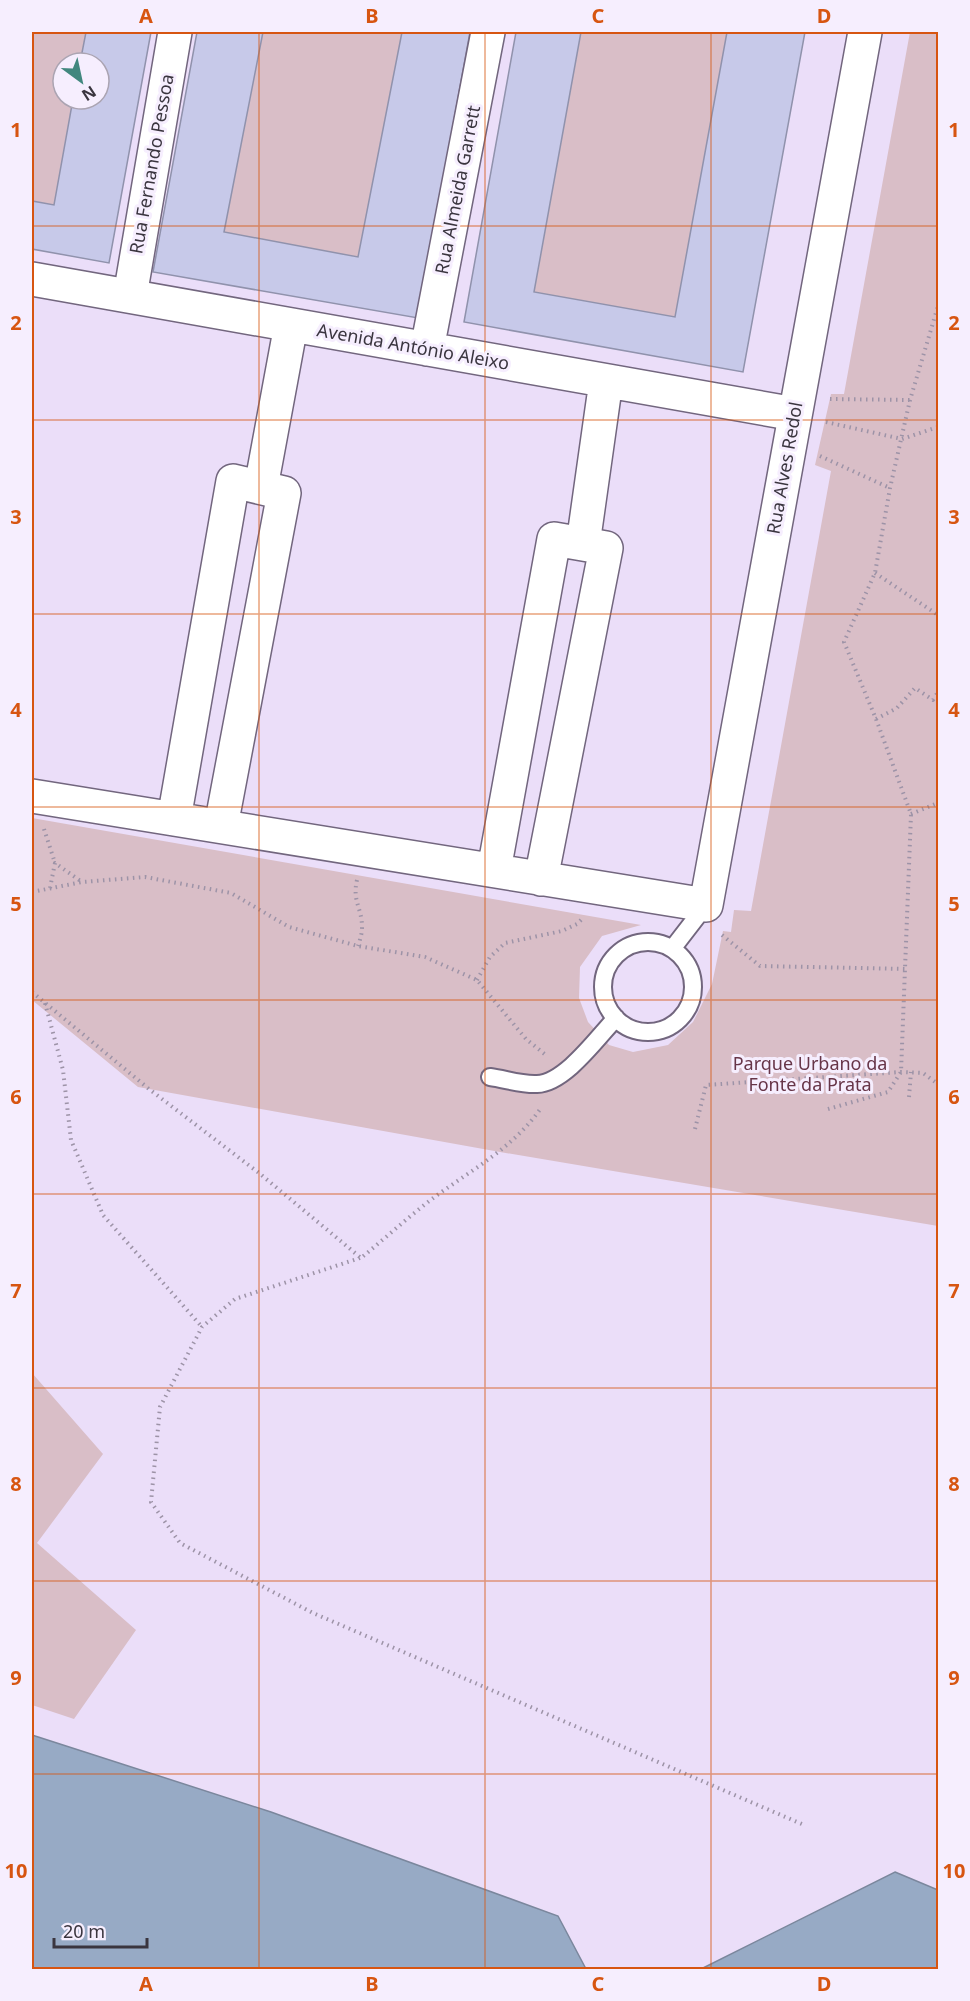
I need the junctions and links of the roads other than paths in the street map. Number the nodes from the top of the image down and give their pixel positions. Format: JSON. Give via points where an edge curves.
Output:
{"nodes":[{"id":1,"x":175,"y":32,"type":"edge"},
{"id":2,"x":488,"y":32,"type":"edge"},
{"id":3,"x":865,"y":32,"type":"edge"},
{"id":4,"x":32,"y":279,"type":"edge"},
{"id":5,"x":130,"y":297,"type":"junction"},
{"id":6,"x":291,"y":325,"type":"junction"},
{"id":7,"x":427,"y":349,"type":"junction"},
{"id":8,"x":606,"y":381,"type":"junction"},
{"id":9,"x":810,"y":418,"type":"junction"},
{"id":10,"x":261,"y":488,"type":"junction"},
{"id":11,"x":583,"y":544,"type":"junction"},
{"id":12,"x":38,"y":808,"type":"edge"},
{"id":13,"x":174,"y":819,"type":"junction"},
{"id":14,"x":221,"y":826,"type":"junction"},
{"id":15,"x":494,"y":870,"type":"junction"},
{"id":16,"x":541,"y":879,"type":"junction"},
{"id":17,"x":706,"y":905,"type":"junction"},
{"id":18,"x":672,"y":949,"type":"junction"},
{"id":19,"x":616,"y":1018,"type":"junction"},
{"id":20,"x":490,"y":1077,"type":"dead end"}],
"edges":[{"from":1,"to":5,"type":"street","name":"Rua Fernando Pessoa"},
{"from":2,"to":7,"type":"street","name":"Rua Almeida Garrett"},
{"from":3,"to":9,"type":"street","name":"Rua Alves Redol"},
{"from":4,"to":5,"type":"street","name":"Avenida António Aleixo"},
{"from":5,"to":6,"type":"street","name":"Avenida António Aleixo"},
{"from":6,"to":7,"type":"street","name":"Avenida António Aleixo"},
{"from":6,"to":10,"type":"street"},
{"from":7,"to":8,"type":"street","name":"Avenida António Aleixo"},
{"from":8,"to":9,"type":"street","name":"Avenida António Aleixo"},
{"from":8,"to":11,"type":"street"},
{"from":9,"to":17,"type":"street","name":"Rua Alves Redol"},
{"from":10,"to":13,"type":"street","via":[[233,481]]},
{"from":10,"to":14,"type":"street","via":[[284,493]]},
{"from":11,"to":15,"type":"street","via":[[554,539]]},
{"from":11,"to":16,"type":"street","via":[[606,548]]},
{"from":12,"to":13,"type":"street"},
{"from":13,"to":14,"type":"street"},
{"from":14,"to":15,"type":"street"},
{"from":15,"to":16,"type":"street"},
{"from":16,"to":17,"type":"street"},
{"from":17,"to":18,"type":"lane"},
{"from":18,"to":19,"type":"lane","via":[[643,942],[616,955],[603,982],[609,1011]]},
{"from":18,"to":19,"type":"lane","via":[[683,958],[693,985],[684,1013],[660,1030],[646,1032],[632,1029]]},
{"from":19,"to":20,"type":"lane","via":[[554,1080],[538,1084]]}]}
